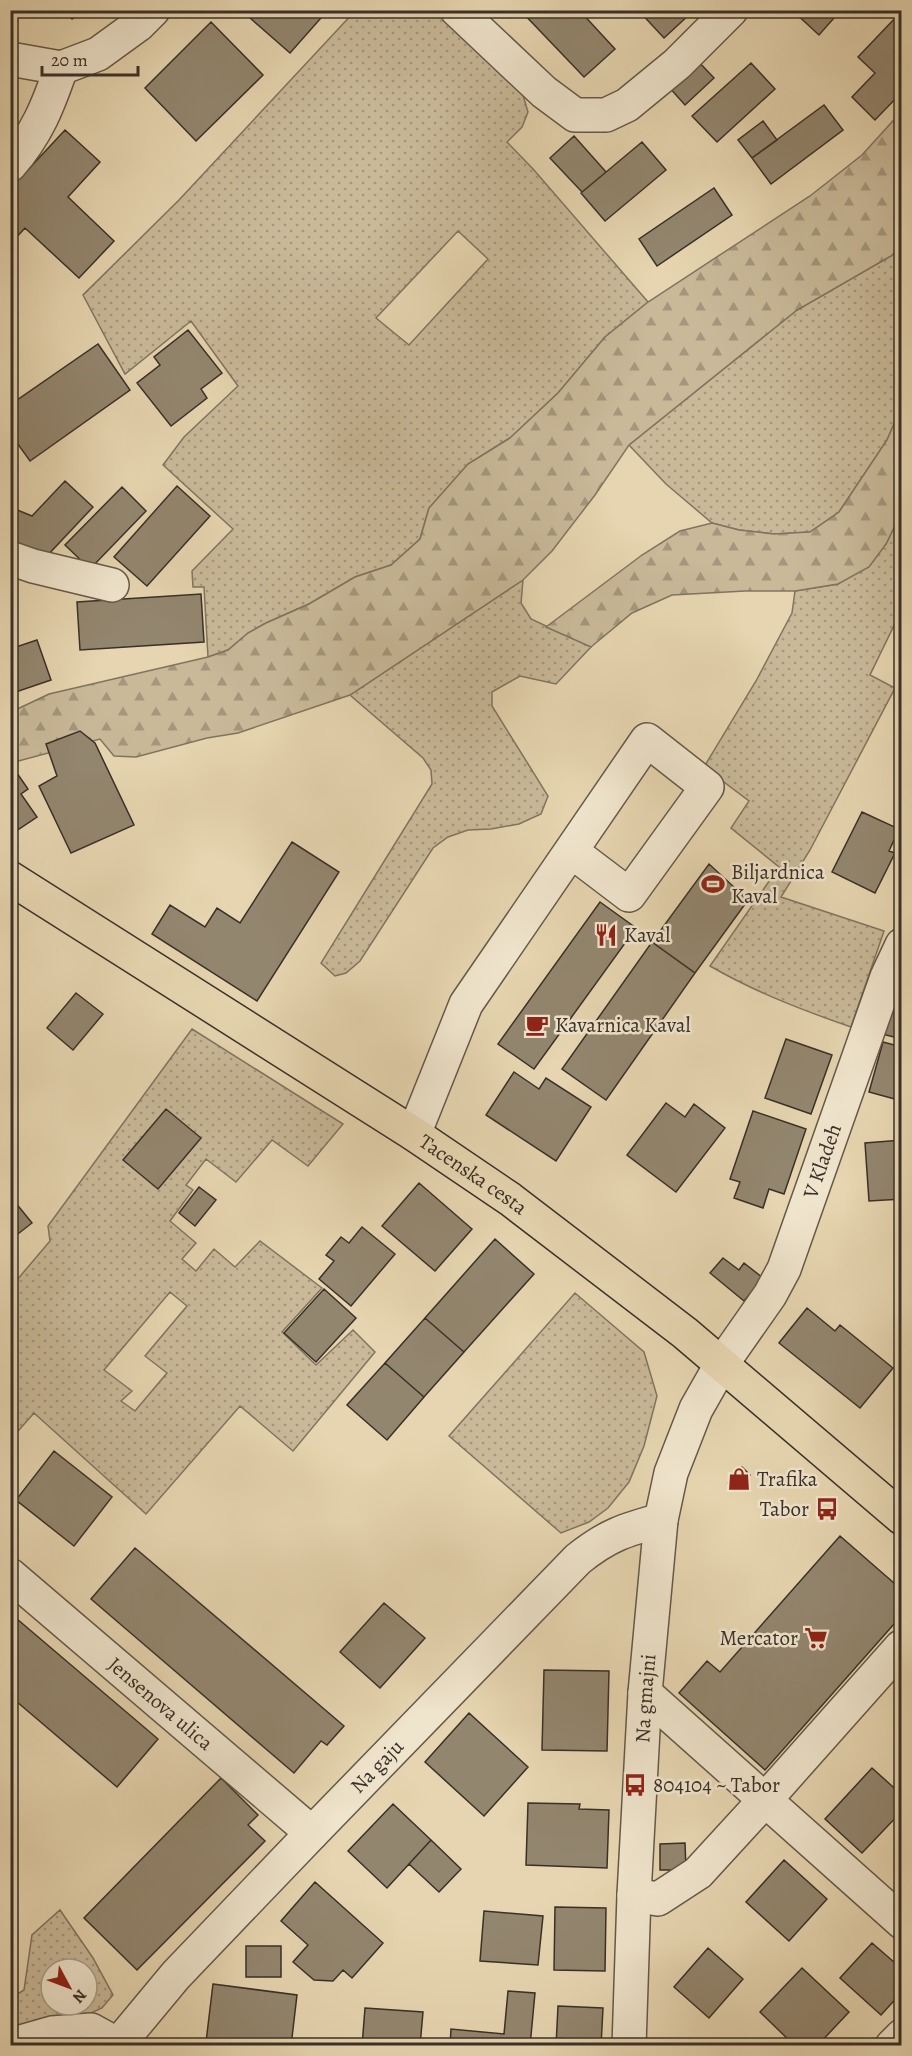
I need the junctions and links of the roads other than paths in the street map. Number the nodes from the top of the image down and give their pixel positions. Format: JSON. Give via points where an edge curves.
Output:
{"nodes":[{"id":1,"x":153,"y":10,"type":"edge"},
{"id":2,"x":458,"y":10,"type":"edge"},
{"id":3,"x":731,"y":10,"type":"edge"},
{"id":4,"x":10,"y":59,"type":"edge"},
{"id":5,"x":61,"y":68,"type":"junction"},
{"id":6,"x":10,"y":165,"type":"edge"},
{"id":7,"x":10,"y":558,"type":"edge"},
{"id":8,"x":112,"y":585,"type":"dead end"},
{"id":9,"x":571,"y":851,"type":"junction"},
{"id":10,"x":10,"y":878,"type":"edge"},
{"id":11,"x":902,"y":945,"type":"edge"},
{"id":12,"x":894,"y":980,"type":"edge"},
{"id":13,"x":414,"y":1134,"type":"junction"},
{"id":14,"x":722,"y":1365,"type":"junction"},
{"id":15,"x":902,"y":1518,"type":"edge"},
{"id":16,"x":662,"y":1520,"type":"junction"},
{"id":17,"x":10,"y":1575,"type":"edge"},
{"id":18,"x":901,"y":1647,"type":"edge"},
{"id":19,"x":645,"y":1694,"type":"junction"},
{"id":20,"x":765,"y":1800,"type":"junction"},
{"id":21,"x":312,"y":1833,"type":"junction"},
{"id":22,"x":634,"y":1895,"type":"junction"},
{"id":23,"x":902,"y":1922,"type":"edge"},
{"id":24,"x":902,"y":2036,"type":"edge"},
{"id":25,"x":10,"y":2044,"type":"edge"},
{"id":26,"x":118,"y":2045,"type":"edge"},
{"id":27,"x":629,"y":2046,"type":"edge"},
{"id":28,"x":892,"y":2046,"type":"edge"}],
"edges":[{"from":1,"to":5,"type":"street","via":[[98,54]]},
{"from":2,"to":3,"type":"street","via":[[544,92],[575,115],[606,115],[627,105],[677,64]]},
{"from":4,"to":5,"type":"street"},
{"from":5,"to":6,"type":"street","via":[[45,113]]},
{"from":7,"to":8,"type":"street"},
{"from":9,"to":9,"type":"street","via":[[629,894],[707,787],[647,740]]},
{"from":9,"to":13,"type":"street","via":[[466,1004]]},
{"from":10,"to":13,"type":"main road","name":"Tacenska cesta"},
{"from":11,"to":12,"type":"street","name":"V Kladeh"},
{"from":12,"to":14,"type":"street","name":"V Kladeh","via":[[784,1269]]},
{"from":13,"to":14,"type":"main road","name":"Tacenska cesta","via":[[561,1236]]},
{"from":14,"to":15,"type":"main road","name":"Tacenska cesta"},
{"from":14,"to":16,"type":"street","name":"Na gmajni","via":[[686,1431],[671,1473]]},
{"from":16,"to":19,"type":"street","name":"Na gmajni"},
{"from":16,"to":21,"type":"street","name":"Na gaju","via":[[621,1531],[578,1558]]},
{"from":17,"to":21,"type":"street","name":"Jensenova ulica"},
{"from":18,"to":20,"type":"street"},
{"from":19,"to":20,"type":"street"},
{"from":19,"to":22,"type":"street","name":"Na gmajni"},
{"from":20,"to":22,"type":"street","via":[[698,1873],[658,1899]]},
{"from":20,"to":23,"type":"street"},
{"from":21,"to":26,"type":"street","name":"Na gaju","via":[[176,1975]]},
{"from":22,"to":27,"type":"street","name":"Na gmajni"},
{"from":24,"to":28,"type":"street"},
{"from":25,"to":26,"type":"street","via":[[52,2033],[92,2030]]}]}
